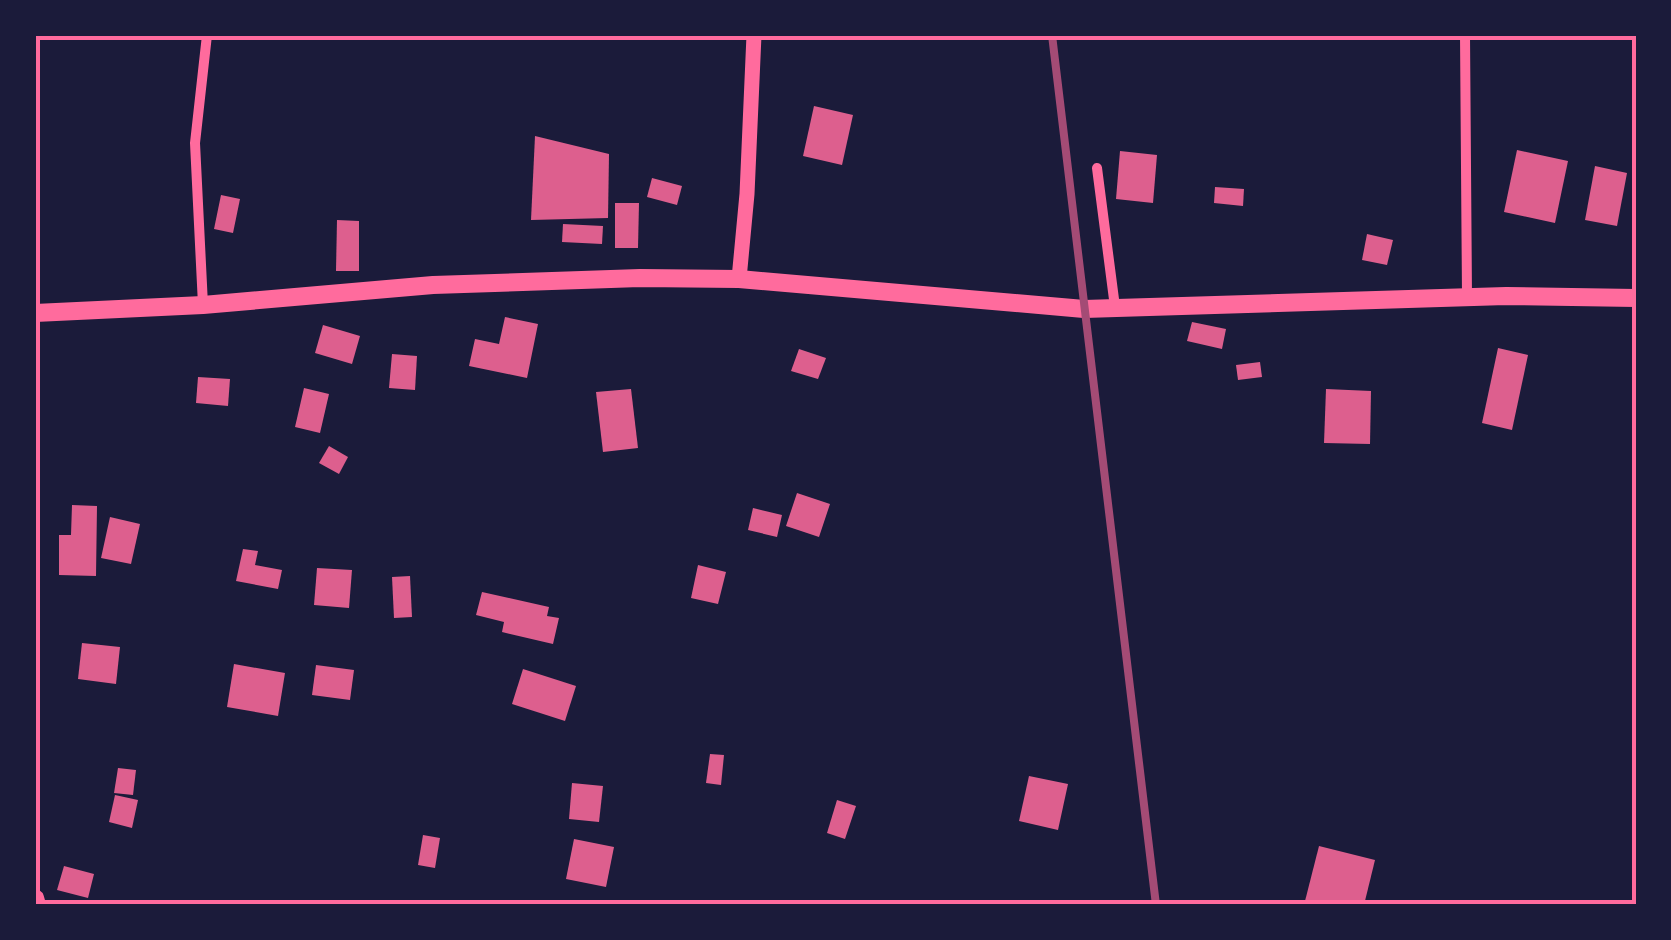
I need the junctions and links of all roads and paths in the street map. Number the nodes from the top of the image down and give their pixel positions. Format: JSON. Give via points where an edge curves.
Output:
{"nodes":[{"id":1,"x":207,"y":35,"type":"edge"},
{"id":2,"x":754,"y":35,"type":"edge"},
{"id":3,"x":1465,"y":35,"type":"edge"},
{"id":4,"x":1098,"y":168,"type":"dead end"},
{"id":5,"x":739,"y":279,"type":"junction"},
{"id":6,"x":1467,"y":297,"type":"junction"},
{"id":7,"x":1636,"y":298,"type":"edge"},
{"id":8,"x":203,"y":305,"type":"junction"},
{"id":9,"x":1115,"y":307,"type":"junction"},
{"id":10,"x":35,"y":314,"type":"edge"}],
"edges":[{"from":1,"to":8,"type":"street","via":[[195,142]]},
{"from":2,"to":5,"type":"street"},
{"from":3,"to":6,"type":"street"},
{"from":4,"to":9,"type":"street"},
{"from":5,"to":8,"type":"main road","via":[[433,285]]},
{"from":5,"to":9,"type":"main road"},
{"from":6,"to":7,"type":"main road"},
{"from":6,"to":9,"type":"main road"},
{"from":8,"to":10,"type":"main road"}]}
